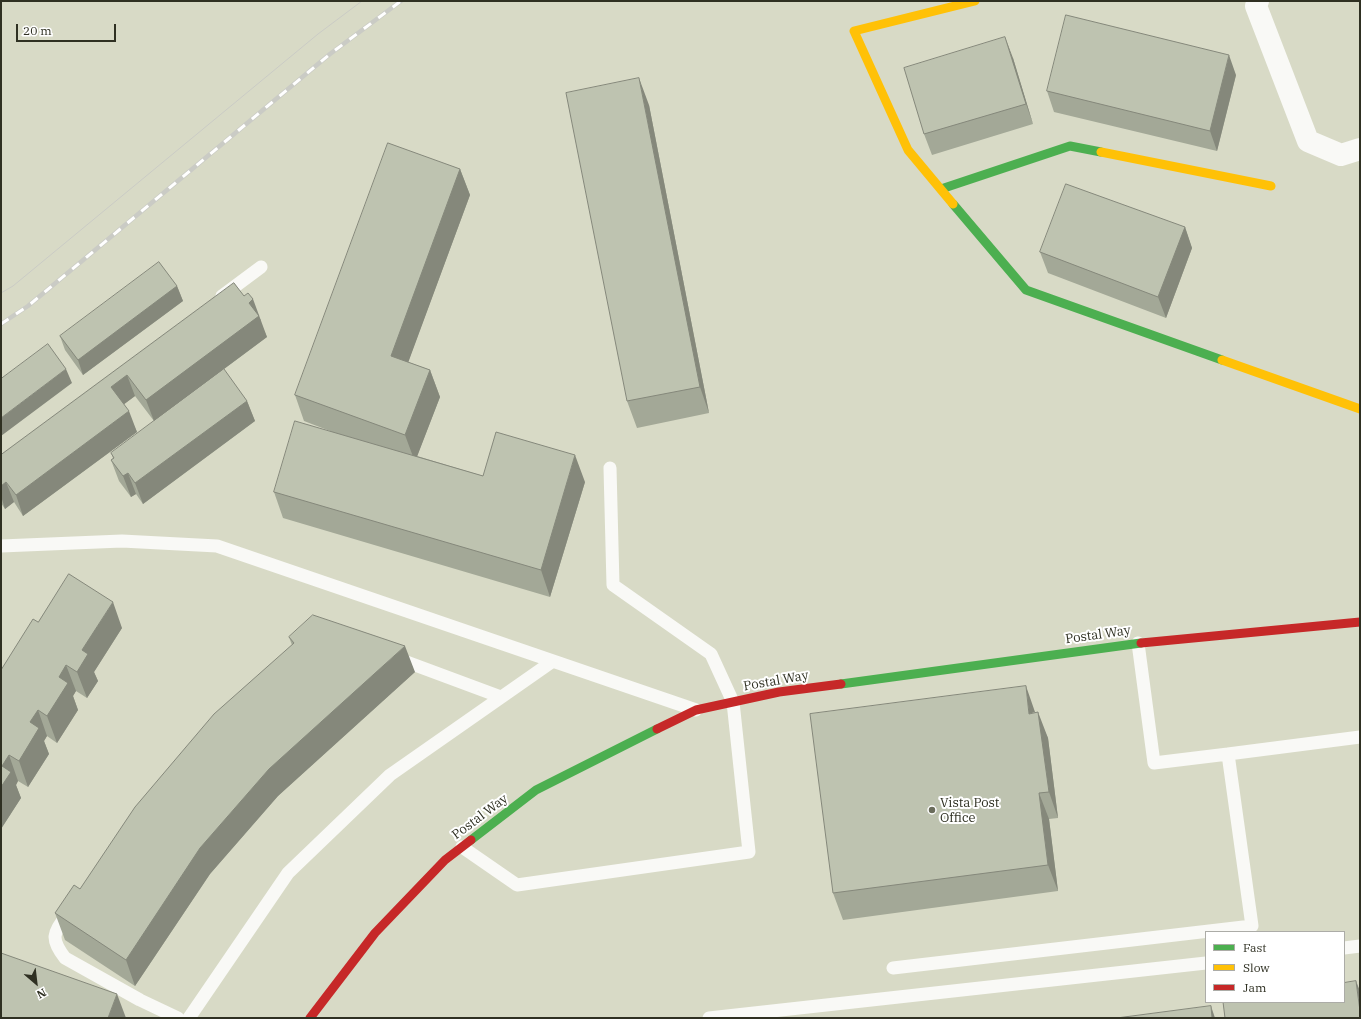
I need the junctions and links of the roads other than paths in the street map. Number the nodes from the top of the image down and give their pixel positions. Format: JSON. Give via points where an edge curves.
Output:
{"nodes":[{"id":1,"x":975,"y":1,"type":"edge"},
{"id":2,"x":1258,"y":1,"type":"edge"},
{"id":3,"x":1360,"y":149,"type":"edge"},
{"id":4,"x":1271,"y":186,"type":"dead end"},
{"id":5,"x":941,"y":189,"type":"junction"},
{"id":6,"x":261,"y":267,"type":"dead end"},
{"id":7,"x":210,"y":305,"type":"edge"},
{"id":8,"x":1360,"y":409,"type":"edge"},
{"id":9,"x":610,"y":468,"type":"dead end"},
{"id":10,"x":1,"y":546,"type":"edge"},
{"id":11,"x":1360,"y":622,"type":"edge"},
{"id":12,"x":1138,"y":643,"type":"junction"},
{"id":13,"x":386,"y":654,"type":"edge"},
{"id":14,"x":553,"y":661,"type":"junction"},
{"id":15,"x":501,"y":697,"type":"junction"},
{"id":16,"x":733,"y":702,"type":"junction"},
{"id":17,"x":696,"y":710,"type":"junction"},
{"id":18,"x":1360,"y":737,"type":"edge"},
{"id":19,"x":1228,"y":754,"type":"junction"},
{"id":20,"x":462,"y":847,"type":"junction"},
{"id":21,"x":78,"y":899,"type":"edge"},
{"id":22,"x":1205,"y":931,"type":"edge"},
{"id":23,"x":1209,"y":931,"type":"edge"},
{"id":24,"x":1360,"y":946,"type":"edge"},
{"id":25,"x":1345,"y":948,"type":"edge"},
{"id":26,"x":1205,"y":963,"type":"edge"},
{"id":27,"x":893,"y":968,"type":"dead end"},
{"id":28,"x":808,"y":1013,"type":"edge"},
{"id":29,"x":178,"y":1018,"type":"edge"},
{"id":30,"x":189,"y":1018,"type":"edge"},
{"id":31,"x":310,"y":1018,"type":"edge"},
{"id":32,"x":708,"y":1018,"type":"edge"}],
"edges":[{"from":1,"to":5,"type":"street","via":[[854,31],[908,150]]},
{"from":2,"to":3,"type":"street","via":[[1256,6],[1308,141],[1342,155]]},
{"from":4,"to":5,"type":"street","via":[[1070,146]]},
{"from":5,"to":8,"type":"street","via":[[1026,290]]},
{"from":6,"to":7,"type":"lane"},
{"from":9,"to":16,"type":"lane","via":[[613,585],[711,654]]},
{"from":10,"to":14,"type":"lane","via":[[122,541],[217,546]]},
{"from":11,"to":12,"type":"street","name":"Postal Way"},
{"from":12,"to":16,"type":"street","name":"Postal Way","via":[[779,692]]},
{"from":12,"to":19,"type":"lane","via":[[1154,763]]},
{"from":13,"to":15,"type":"lane"},
{"from":14,"to":15,"type":"lane"},
{"from":14,"to":17,"type":"lane"},
{"from":15,"to":30,"type":"lane","via":[[390,775],[288,873]]},
{"from":16,"to":17,"type":"street","name":"Postal Way"},
{"from":16,"to":20,"type":"lane","via":[[749,852],[517,885]]},
{"from":17,"to":20,"type":"street","name":"Postal Way","via":[[536,790]]},
{"from":18,"to":19,"type":"lane"},
{"from":19,"to":23,"type":"lane","via":[[1252,926]]},
{"from":20,"to":31,"type":"street","name":"Postal Way","via":[[445,860],[375,933]]},
{"from":21,"to":29,"type":"lane","via":[[56,930],[54,938],[57,948],[65,958]]},
{"from":22,"to":27,"type":"lane"},
{"from":24,"to":25,"type":"lane"},
{"from":26,"to":28,"type":"lane"},
{"from":28,"to":32,"type":"lane"}]}
